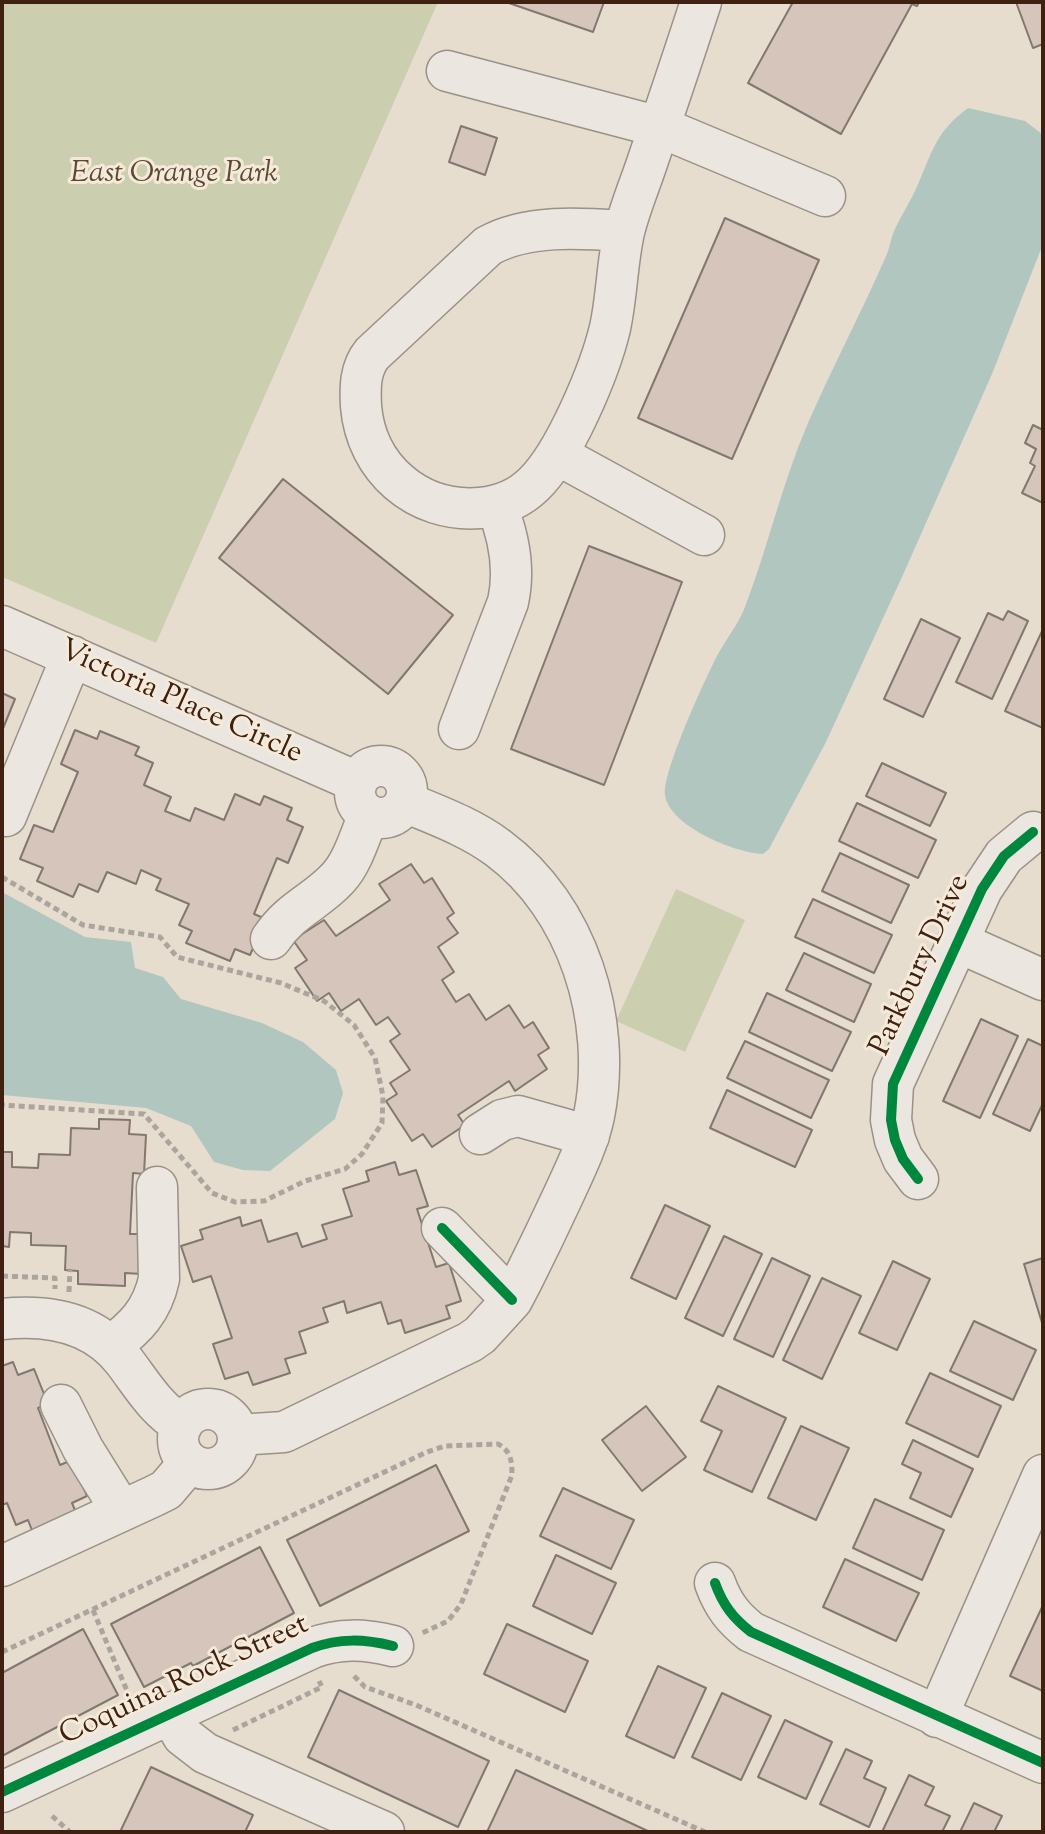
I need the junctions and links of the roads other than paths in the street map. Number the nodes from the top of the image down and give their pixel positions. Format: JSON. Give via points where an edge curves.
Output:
{"nodes":[{"id":1,"x":701,"y":2,"type":"edge"},
{"id":2,"x":447,"y":71,"type":"dead end"},
{"id":3,"x":660,"y":127,"type":"junction"},
{"id":4,"x":825,"y":196,"type":"dead end"},
{"id":5,"x":624,"y":231,"type":"junction"},
{"id":6,"x":558,"y":455,"type":"junction"},
{"id":7,"x":496,"y":505,"type":"junction"},
{"id":8,"x":704,"y":535,"type":"dead end"},
{"id":9,"x":2,"y":626,"type":"edge"},
{"id":10,"x":72,"y":656,"type":"junction"},
{"id":11,"x":459,"y":729,"type":"dead end"},
{"id":12,"x":377,"y":800,"type":"junction"},
{"id":13,"x":6,"y":816,"type":"dead end"},
{"id":14,"x":1033,"y":832,"type":"dead end"},
{"id":15,"x":271,"y":939,"type":"dead end"},
{"id":16,"x":958,"y":942,"type":"junction"},
{"id":17,"x":1043,"y":980,"type":"edge"},
{"id":18,"x":480,"y":1134,"type":"dead end"},
{"id":19,"x":589,"y":1136,"type":"junction"},
{"id":20,"x":918,"y":1179,"type":"dead end"},
{"id":21,"x":157,"y":1187,"type":"dead end"},
{"id":22,"x":442,"y":1228,"type":"dead end"},
{"id":23,"x":512,"y":1300,"type":"junction"},
{"id":24,"x":2,"y":1319,"type":"edge"},
{"id":25,"x":111,"y":1346,"type":"junction"},
{"id":26,"x":61,"y":1405,"type":"dead end"},
{"id":27,"x":186,"y":1444,"type":"junction"},
{"id":28,"x":1043,"y":1475,"type":"edge"},
{"id":29,"x":121,"y":1510,"type":"junction"},
{"id":30,"x":2,"y":1566,"type":"edge"},
{"id":31,"x":715,"y":1583,"type":"dead end"},
{"id":32,"x":393,"y":1646,"type":"road end"},
{"id":33,"x":937,"y":1717,"type":"junction"},
{"id":34,"x":157,"y":1722,"type":"junction"},
{"id":35,"x":1043,"y":1763,"type":"edge"},
{"id":36,"x":2,"y":1792,"type":"edge"},
{"id":37,"x":384,"y":1832,"type":"edge"}],
"edges":[{"from":1,"to":3,"type":"street"},
{"from":2,"to":3,"type":"street"},
{"from":3,"to":4,"type":"street"},
{"from":3,"to":5,"type":"street"},
{"from":5,"to":6,"type":"street","via":[[603,352]]},
{"from":5,"to":7,"type":"street","via":[[503,237],[365,364],[362,417],[368,438],[393,478],[440,506]]},
{"from":6,"to":7,"type":"street","via":[[520,496]]},
{"from":6,"to":8,"type":"street"},
{"from":7,"to":11,"type":"street","via":[[512,582]]},
{"from":9,"to":10,"type":"street","name":"Victoria Place Circle"},
{"from":10,"to":12,"type":"street","name":"Victoria Place Circle"},
{"from":10,"to":13,"type":"street"},
{"from":12,"to":15,"type":"street","via":[[345,869],[294,911]]},
{"from":12,"to":19,"type":"street","name":"Victoria Place Circle","via":[[464,828],[495,845],[530,876],[557,914],[595,1011],[598,1073]]},
{"from":14,"to":16,"type":"street","name":"Parkbury Drive","via":[[992,872]]},
{"from":16,"to":17,"type":"street","name":"Parkbury Drive"},
{"from":16,"to":20,"type":"street","name":"Parkbury Drive","via":[[890,1101],[895,1140]]},
{"from":18,"to":19,"type":"street","via":[[518,1116]]},
{"from":19,"to":23,"type":"street","name":"Victoria Place Circle"},
{"from":21,"to":25,"type":"street","via":[[156,1292],[141,1321]]},
{"from":22,"to":23,"type":"street"},
{"from":23,"to":27,"type":"street","name":"Victoria Place Circle","via":[[470,1342],[284,1432],[238,1435],[227,1415],[205,1409],[193,1412]]},
{"from":24,"to":25,"type":"street","via":[[67,1322]]},
{"from":25,"to":27,"type":"street"},
{"from":26,"to":29,"type":"street"},
{"from":27,"to":29,"type":"street","via":[[166,1490]]},
{"from":28,"to":33,"type":"street"},
{"from":29,"to":30,"type":"street"},
{"from":31,"to":33,"type":"street","via":[[734,1619],[751,1632]]},
{"from":32,"to":34,"type":"street","name":"Coquina Rock Street","via":[[353,1640],[312,1648]]},
{"from":33,"to":35,"type":"street"},
{"from":34,"to":36,"type":"street","name":"Coquina Rock Street"},
{"from":34,"to":37,"type":"street","via":[[205,1753]]}]}
